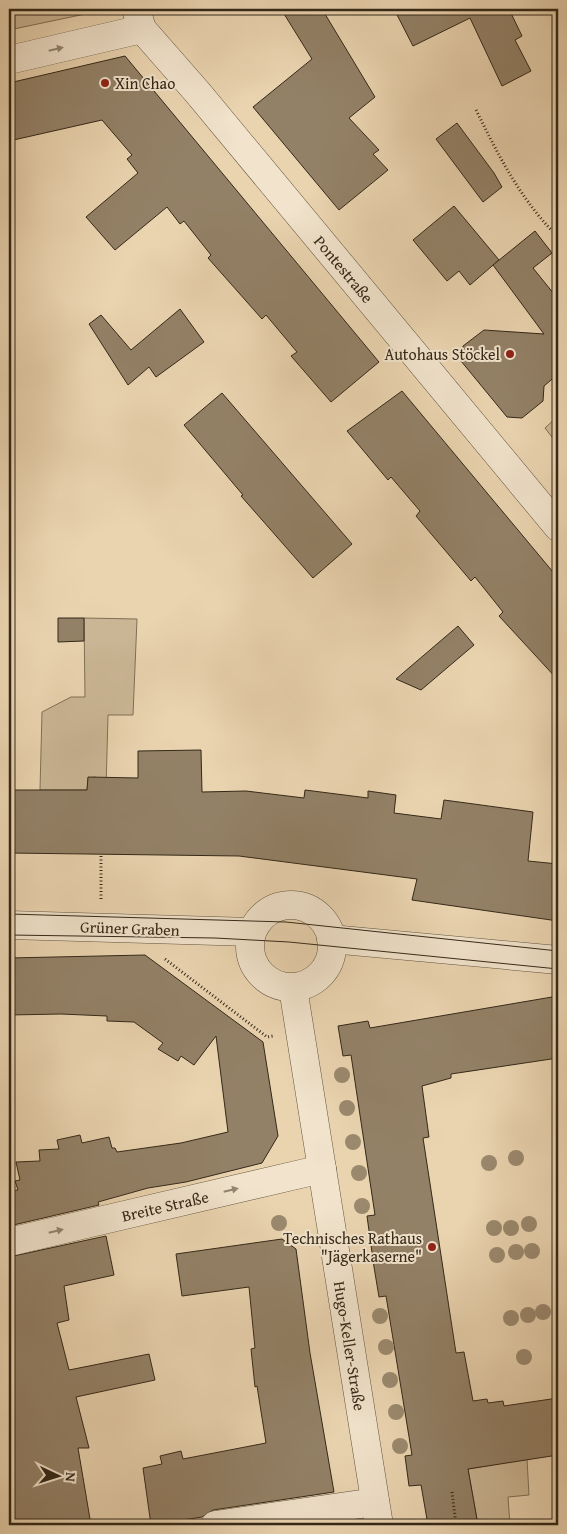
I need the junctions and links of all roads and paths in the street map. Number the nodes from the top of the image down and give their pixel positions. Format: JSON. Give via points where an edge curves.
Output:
{"nodes":[{"id":1,"x":139,"y":19,"type":"edge"},
{"id":2,"x":9,"y":60,"type":"edge"},
{"id":3,"x":476,"y":110,"type":"dead end"},
{"id":4,"x":558,"y":235,"type":"edge"},
{"id":5,"x":558,"y":527,"type":"edge"},
{"id":6,"x":101,"y":854,"type":"dead end"},
{"id":7,"x":101,"y":875,"type":"dead end"},
{"id":8,"x":9,"y":925,"type":"edge"},
{"id":9,"x":252,"y":932,"type":"junction"},
{"id":10,"x":331,"y":939,"type":"junction"},
{"id":11,"x":164,"y":958,"type":"dead end"},
{"id":12,"x":558,"y":960,"type":"edge"},
{"id":13,"x":293,"y":988,"type":"junction"},
{"id":14,"x":300,"y":1032,"type":"junction"},
{"id":15,"x":322,"y":1169,"type":"junction"},
{"id":16,"x":9,"y":1242,"type":"edge"},
{"id":17,"x":452,"y":1492,"type":"dead end"},
{"id":18,"x":377,"y":1514,"type":"edge"},
{"id":19,"x":215,"y":1525,"type":"edge"},
{"id":20,"x":456,"y":1525,"type":"edge"}],
"edges":[{"from":2,"to":1,"type":"street","one_way":true},
{"from":1,"to":5,"type":"street","name":"Pontestraße"},
{"from":3,"to":4,"type":"path","via":[[508,173],[529,204]]},
{"from":6,"to":7,"type":"path"},
{"from":8,"to":9,"type":"street","name":"Grüner Graben"},
{"from":9,"to":10,"type":"street","via":[[272,909],[290,905],[315,913],[327,926]]},
{"from":9,"to":13,"type":"street","via":[[250,952],[260,975],[270,982]]},
{"from":10,"to":12,"type":"street"},
{"from":10,"to":13,"type":"street","via":[[331,957],[321,975]]},
{"from":11,"to":14,"type":"path","via":[[267,1037]]},
{"from":13,"to":14,"type":"street","name":"Hugo-Keller-Straße"},
{"from":14,"to":15,"type":"street","name":"Hugo-Keller-Straße"},
{"from":16,"to":15,"type":"street","name":"Breite Straße","one_way":true},
{"from":15,"to":18,"type":"street","name":"Hugo-Keller-Straße"},
{"from":17,"to":20,"type":"path"},
{"from":18,"to":19,"type":"street"}]}
